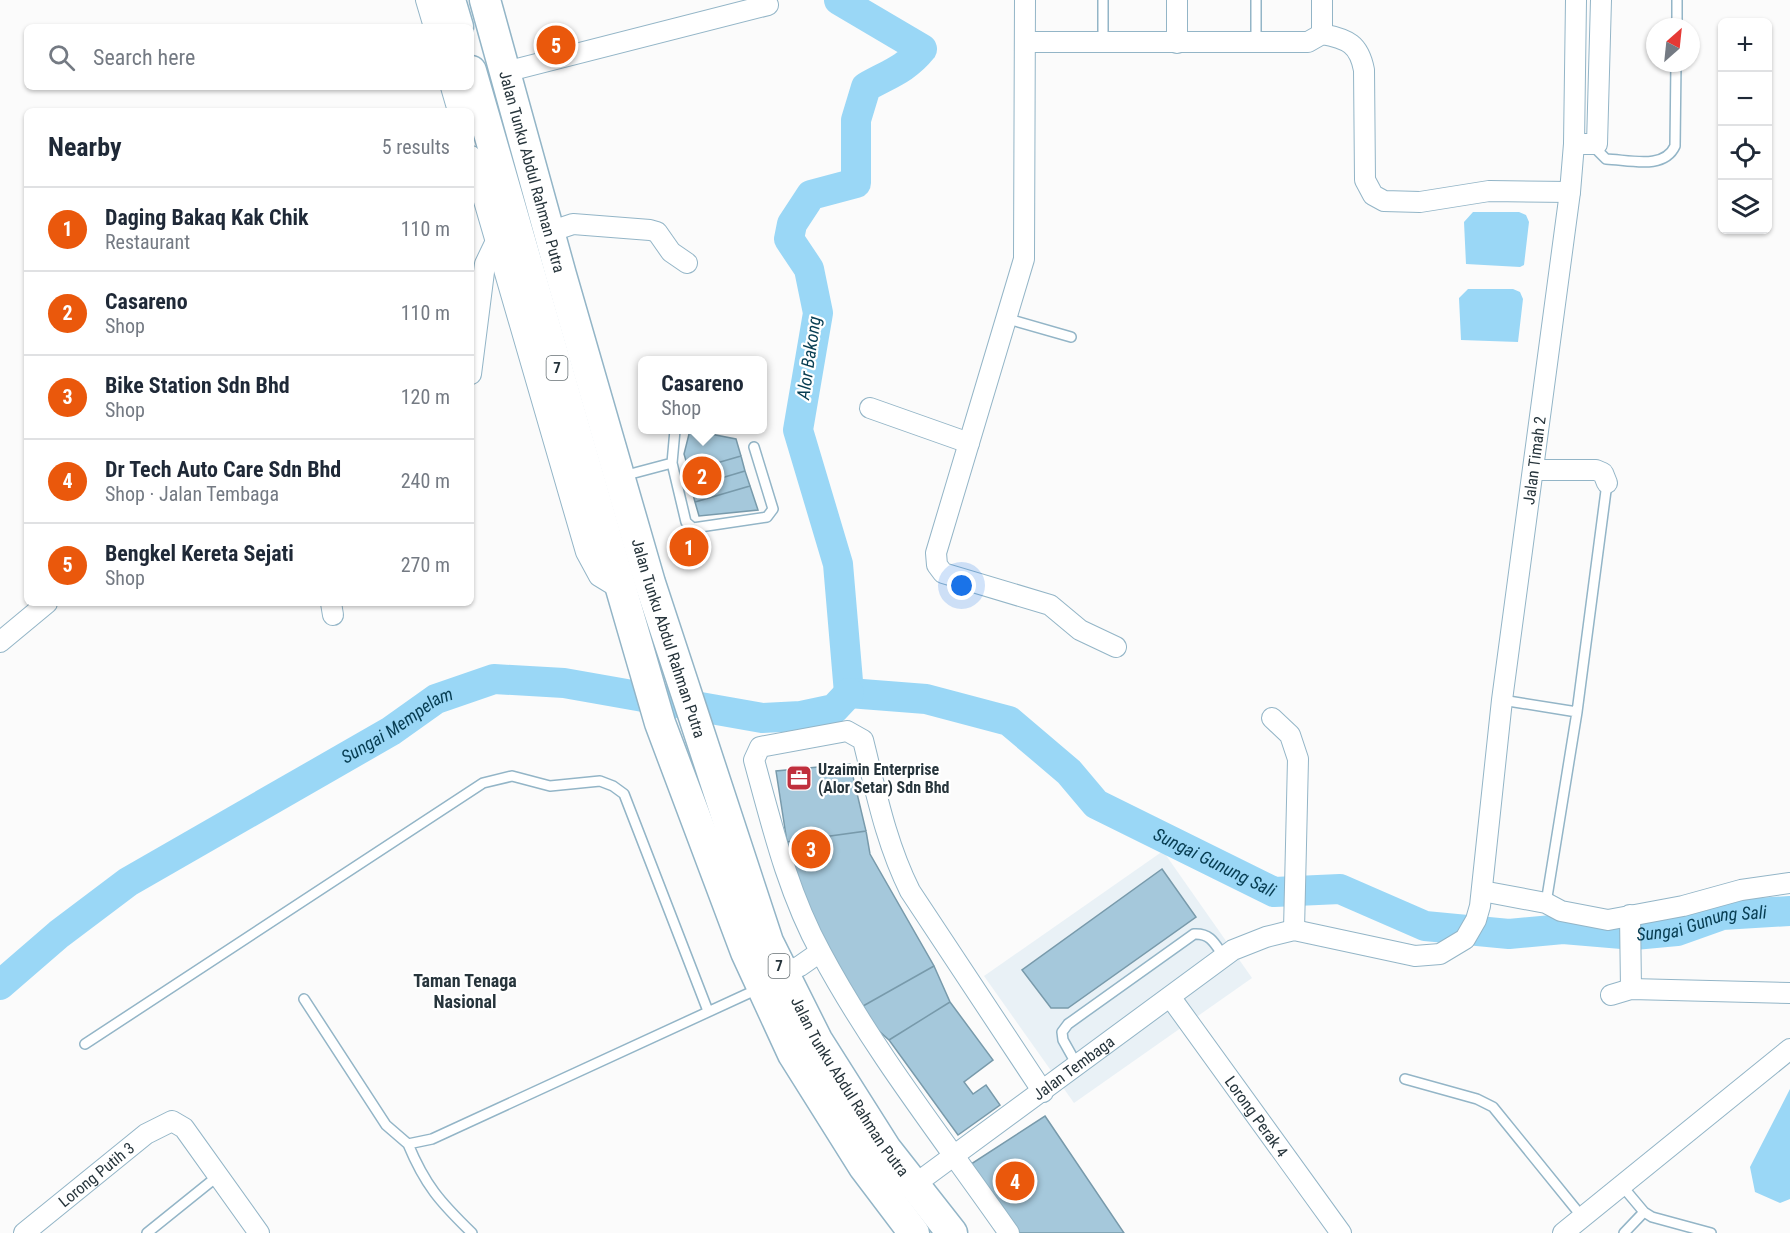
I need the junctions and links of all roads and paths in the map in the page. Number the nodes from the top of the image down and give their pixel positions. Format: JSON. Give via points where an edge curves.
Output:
{"nodes":[{"id":1,"x":426,"y":0,"type":"edge"},
{"id":2,"x":450,"y":0,"type":"edge"},
{"id":3,"x":485,"y":0,"type":"edge"},
{"id":4,"x":1025,"y":0,"type":"edge"},
{"id":5,"x":1103,"y":0,"type":"edge"},
{"id":6,"x":1177,"y":0,"type":"edge"},
{"id":7,"x":1256,"y":0,"type":"edge"},
{"id":8,"x":1322,"y":0,"type":"edge"},
{"id":9,"x":1576,"y":0,"type":"edge"},
{"id":10,"x":1601,"y":0,"type":"edge"},
{"id":11,"x":1677,"y":0,"type":"edge"},
{"id":12,"x":768,"y":5,"type":"dead end"},
{"id":13,"x":1677,"y":18,"type":"edge"},
{"id":14,"x":433,"y":24,"type":"edge"},
{"id":15,"x":457,"y":24,"type":"edge"},
{"id":16,"x":1322,"y":34,"type":"junction"},
{"id":17,"x":1025,"y":42,"type":"junction"},
{"id":18,"x":1103,"y":43,"type":"junction"},
{"id":19,"x":1177,"y":43,"type":"junction"},
{"id":20,"x":1256,"y":43,"type":"junction"},
{"id":21,"x":506,"y":72,"type":"junction"},
{"id":22,"x":1676,"y":72,"type":"edge"},
{"id":23,"x":474,"y":85,"type":"edge"},
{"id":24,"x":452,"y":90,"type":"edge"},
{"id":25,"x":457,"y":108,"type":"edge"},
{"id":26,"x":1574,"y":144,"type":"junction"},
{"id":27,"x":1597,"y":144,"type":"junction"},
{"id":28,"x":474,"y":163,"type":"edge"},
{"id":29,"x":1570,"y":192,"type":"junction"},
{"id":30,"x":549,"y":232,"type":"junction"},
{"id":31,"x":507,"y":239,"type":"junction"},
{"id":32,"x":687,"y":262,"type":"dead end"},
{"id":33,"x":1008,"y":319,"type":"junction"},
{"id":34,"x":1071,"y":337,"type":"dead end"},
{"id":35,"x":474,"y":350,"type":"edge"},
{"id":36,"x":870,"y":408,"type":"dead end"},
{"id":37,"x":675,"y":434,"type":"edge"},
{"id":38,"x":969,"y":443,"type":"junction"},
{"id":39,"x":754,"y":447,"type":"dead end"},
{"id":40,"x":672,"y":463,"type":"junction"},
{"id":41,"x":1534,"y":470,"type":"junction"},
{"id":42,"x":620,"y":477,"type":"junction"},
{"id":43,"x":1607,"y":483,"type":"joint"},
{"id":44,"x":43,"y":606,"type":"edge"},
{"id":45,"x":0,"y":642,"type":"edge"},
{"id":46,"x":1116,"y":647,"type":"dead end"},
{"id":47,"x":1502,"y":700,"type":"junction"},
{"id":48,"x":1577,"y":712,"type":"junction"},
{"id":49,"x":1272,"y":718,"type":"dead end"},
{"id":50,"x":1790,"y":883,"type":"edge"},
{"id":51,"x":1482,"y":891,"type":"junction"},
{"id":52,"x":1546,"y":903,"type":"junction"},
{"id":53,"x":1629,"y":926,"type":"junction"},
{"id":54,"x":1294,"y":930,"type":"junction"},
{"id":55,"x":820,"y":952,"type":"junction"},
{"id":56,"x":1229,"y":953,"type":"junction"},
{"id":57,"x":772,"y":981,"type":"junction"},
{"id":58,"x":1631,"y":989,"type":"junction"},
{"id":59,"x":1790,"y":993,"type":"edge"},
{"id":60,"x":1611,"y":995,"type":"dead end"},
{"id":61,"x":1171,"y":998,"type":"junction"},
{"id":62,"x":304,"y":999,"type":"dead end"},
{"id":63,"x":708,"y":1011,"type":"junction"},
{"id":64,"x":85,"y":1044,"type":"dead end"},
{"id":65,"x":1790,"y":1049,"type":"edge"},
{"id":66,"x":1078,"y":1066,"type":"junction"},
{"id":67,"x":1405,"y":1079,"type":"dead end"},
{"id":68,"x":1043,"y":1092,"type":"junction"},
{"id":69,"x":408,"y":1144,"type":"junction"},
{"id":70,"x":954,"y":1155,"type":"junction"},
{"id":71,"x":219,"y":1174,"type":"junction"},
{"id":72,"x":914,"y":1185,"type":"junction"},
{"id":73,"x":1623,"y":1186,"type":"junction"},
{"id":74,"x":1644,"y":1212,"type":"junction"},
{"id":75,"x":1582,"y":1218,"type":"junction"},
{"id":76,"x":24,"y":1233,"type":"edge"},
{"id":77,"x":147,"y":1233,"type":"edge"},
{"id":78,"x":260,"y":1233,"type":"edge"},
{"id":79,"x":472,"y":1233,"type":"edge"},
{"id":80,"x":914,"y":1233,"type":"edge"},
{"id":81,"x":952,"y":1233,"type":"edge"},
{"id":82,"x":1009,"y":1233,"type":"edge"},
{"id":83,"x":1341,"y":1233,"type":"edge"},
{"id":84,"x":1563,"y":1233,"type":"edge"},
{"id":85,"x":1624,"y":1233,"type":"edge"},
{"id":86,"x":1711,"y":1233,"type":"edge"}],
"edges":[{"from":1,"to":14,"type":"street"},
{"from":2,"to":15,"type":"main road"},
{"from":3,"to":21,"type":"main road","name":"Jalan Tunku Abdul Rahman Putra","number":"7"},
{"from":4,"to":17,"type":"street"},
{"from":5,"to":18,"type":"lane"},
{"from":6,"to":19,"type":"street"},
{"from":7,"to":20,"type":"lane"},
{"from":8,"to":16,"type":"street"},
{"from":9,"to":26,"type":"street","name":"Jalan Timah 2"},
{"from":10,"to":27,"type":"street"},
{"from":11,"to":13,"type":"lane"},
{"from":12,"to":21,"type":"street"},
{"from":16,"to":20,"type":"street","via":[[1308,42]]},
{"from":16,"to":29,"type":"street","via":[[1350,40],[1362,56],[1365,180],[1372,195],[1384,201],[1420,202],[1489,191]]},
{"from":17,"to":18,"type":"street"},
{"from":17,"to":33,"type":"street","via":[[1024,259]]},
{"from":18,"to":19,"type":"street"},
{"from":19,"to":20,"type":"street"},
{"from":21,"to":30,"type":"main road","name":"Jalan Tunku Abdul Rahman Putra","number":"7"},
{"from":22,"to":27,"type":"lane","via":[[1675,146],[1670,156],[1661,161],[1606,159]]},
{"from":23,"to":31,"type":"main road","name":"Jalan Tunku Abdul Rahman Putra","number":"7"},
{"from":24,"to":25,"type":"street"},
{"from":26,"to":27,"type":"street"},
{"from":26,"to":29,"type":"street","name":"Jalan Timah 2"},
{"from":28,"to":31,"type":"street"},
{"from":29,"to":41,"type":"street","name":"Jalan Timah 2"},
{"from":30,"to":32,"type":"street","via":[[573,224],[650,230],[657,232],[671,252]]},
{"from":30,"to":42,"type":"main road","name":"Jalan Tunku Abdul Rahman Putra","number":"7"},
{"from":31,"to":35,"type":"street","via":[[485,264]]},
{"from":31,"to":57,"type":"main road","name":"Jalan Tunku Abdul Rahman Putra","number":"7","via":[[622,590],[660,723]]},
{"from":33,"to":34,"type":"lane"},
{"from":33,"to":38,"type":"street"},
{"from":36,"to":38,"type":"street"},
{"from":37,"to":40,"type":"lane"},
{"from":38,"to":46,"type":"street","via":[[936,553],[942,573],[1050,605],[1080,630]]},
{"from":39,"to":40,"type":"lane","via":[[773,509],[768,517],[693,528]]},
{"from":40,"to":42,"type":"lane"},
{"from":41,"to":43,"type":"street","via":[[1596,470],[1603,473]]},
{"from":41,"to":47,"type":"street","name":"Jalan Timah 2"},
{"from":42,"to":57,"type":"main road","name":"Jalan Tunku Abdul Rahman Putra","number":"7","via":[[650,583],[768,942]]},
{"from":43,"to":48,"type":"lane"},
{"from":44,"to":45,"type":"street"},
{"from":47,"to":48,"type":"lane"},
{"from":47,"to":51,"type":"street","name":"Jalan Timah 2"},
{"from":48,"to":52,"type":"lane"},
{"from":49,"to":54,"type":"street","via":[[1290,735],[1298,759]]},
{"from":50,"to":53,"type":"street","via":[[1741,890]]},
{"from":51,"to":52,"type":"street"},
{"from":51,"to":54,"type":"street","name":"Jalan Timah 2","via":[[1476,920],[1465,939],[1447,952],[1415,956]]},
{"from":52,"to":53,"type":"street","via":[[1561,911]]},
{"from":53,"to":58,"type":"street"},
{"from":54,"to":56,"type":"street","name":"Jalan Tembaga"},
{"from":55,"to":57,"type":"street"},
{"from":55,"to":68,"type":"street","via":[[785,872],[753,760],[760,747],[847,730],[863,741],[885,832],[910,891]]},
{"from":55,"to":70,"type":"street","via":[[871,1039]]},
{"from":56,"to":61,"type":"street","name":"Jalan Tembaga"},
{"from":56,"to":66,"type":"lane","via":[[1204,933],[1194,934],[1068,1024],[1062,1032],[1063,1040]]},
{"from":57,"to":63,"type":"lane"},
{"from":57,"to":72,"type":"main road","name":"Jalan Tunku Abdul Rahman Putra","number":"7","via":[[817,1040],[886,1149]]},
{"from":57,"to":80,"type":"main road","name":"Jalan Tunku Abdul Rahman Putra","number":"7","via":[[793,1054],[864,1167]]},
{"from":58,"to":59,"type":"street"},
{"from":58,"to":60,"type":"street"},
{"from":61,"to":66,"type":"street","name":"Jalan Tembaga"},
{"from":61,"to":83,"type":"street","name":"Lorong Perak 4"},
{"from":62,"to":69,"type":"lane","via":[[386,1125]]},
{"from":63,"to":64,"type":"lane","via":[[624,794],[600,782],[550,786],[512,776],[483,783]]},
{"from":63,"to":69,"type":"lane","via":[[432,1139]]},
{"from":65,"to":73,"type":"street"},
{"from":66,"to":68,"type":"street","name":"Jalan Tembaga"},
{"from":67,"to":75,"type":"lane","via":[[1493,1107]]},
{"from":68,"to":70,"type":"street","name":"Jalan Tembaga"},
{"from":69,"to":79,"type":"lane","via":[[423,1179],[439,1202]]},
{"from":70,"to":72,"type":"street","name":"Jalan Tembaga"},
{"from":70,"to":82,"type":"street"},
{"from":71,"to":76,"type":"street","name":"Lorong Putih 3","via":[[184,1128],[172,1121],[146,1134]]},
{"from":71,"to":77,"type":"lane"},
{"from":71,"to":78,"type":"street"},
{"from":72,"to":81,"type":"main road","name":"Jalan Tunku Abdul Rahman Putra","number":"7"},
{"from":73,"to":74,"type":"lane"},
{"from":73,"to":75,"type":"street"},
{"from":74,"to":85,"type":"lane"},
{"from":74,"to":86,"type":"lane"},
{"from":75,"to":84,"type":"street"}]}
